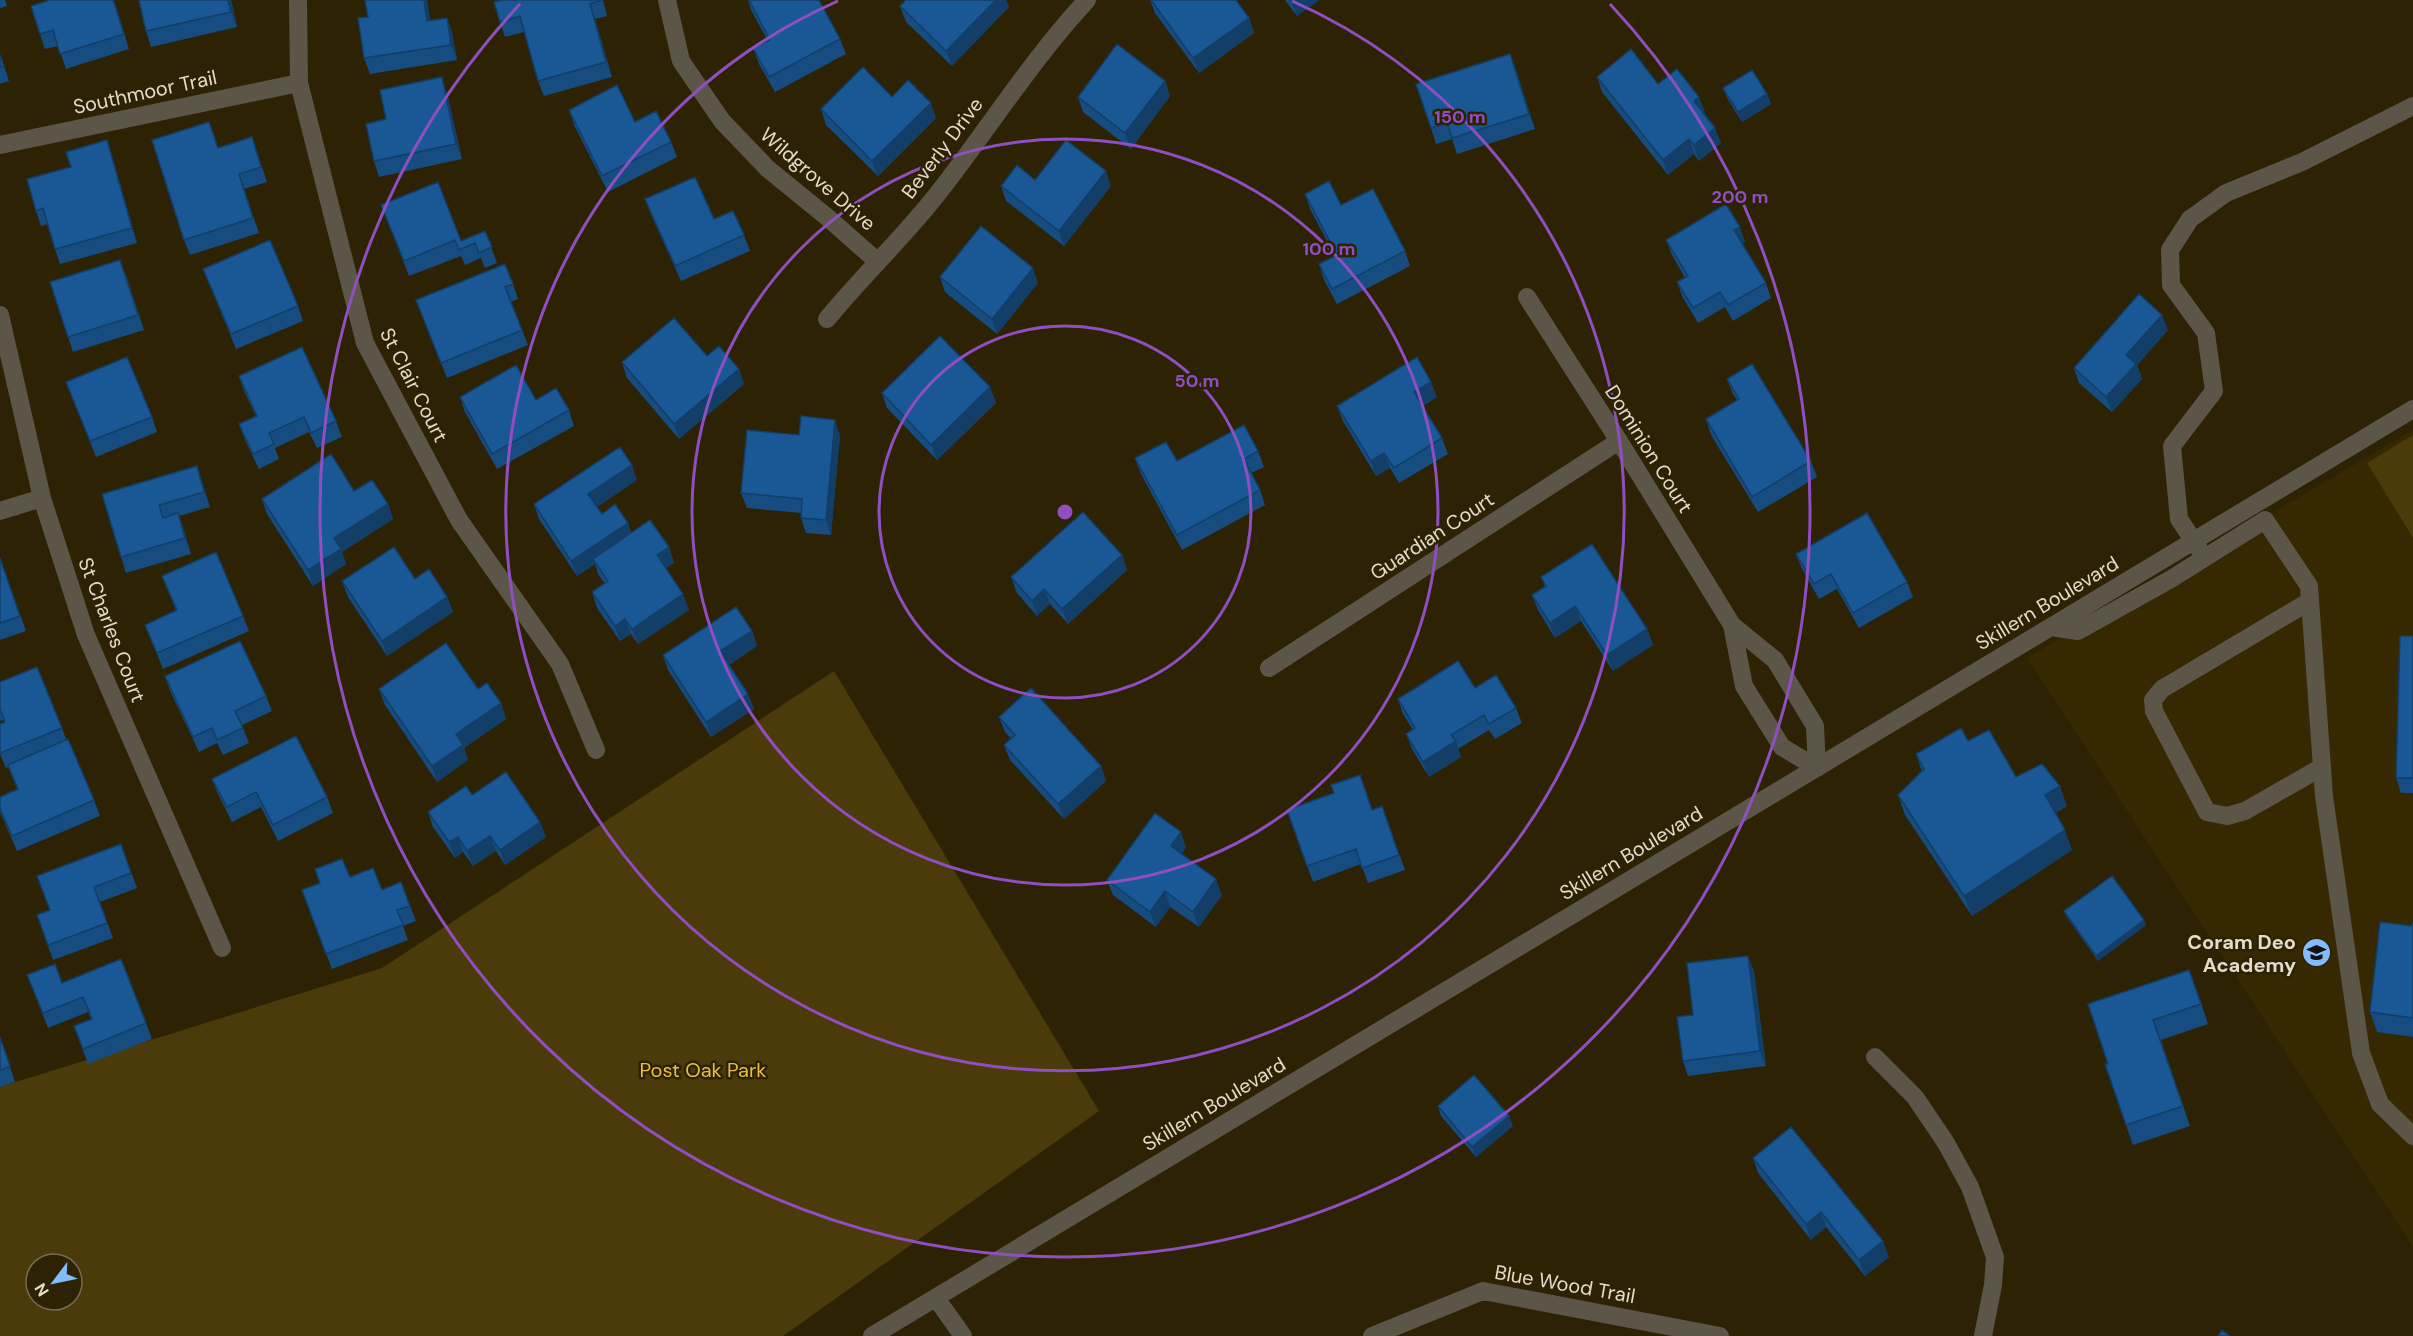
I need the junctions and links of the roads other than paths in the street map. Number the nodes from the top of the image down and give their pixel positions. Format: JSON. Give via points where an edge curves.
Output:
{"nodes":[{"id":1,"x":298,"y":0,"type":"edge"},
{"id":2,"x":667,"y":0,"type":"edge"},
{"id":3,"x":1088,"y":0,"type":"edge"},
{"id":4,"x":299,"y":83,"type":"junction"},
{"id":5,"x":2413,"y":106,"type":"edge"},
{"id":6,"x":0,"y":145,"type":"edge"},
{"id":7,"x":878,"y":262,"type":"junction"},
{"id":8,"x":1527,"y":297,"type":"dead end"},
{"id":9,"x":0,"y":315,"type":"edge"},
{"id":10,"x":827,"y":319,"type":"dead end"},
{"id":11,"x":2413,"y":409,"type":"edge"},
{"id":12,"x":1619,"y":441,"type":"junction"},
{"id":13,"x":42,"y":498,"type":"junction"},
{"id":14,"x":0,"y":511,"type":"edge"},
{"id":15,"x":2194,"y":541,"type":"junction"},
{"id":16,"x":2204,"y":558,"type":"junction"},
{"id":17,"x":2310,"y":601,"type":"junction"},
{"id":18,"x":1732,"y":625,"type":"junction"},
{"id":19,"x":2051,"y":627,"type":"junction"},
{"id":20,"x":1269,"y":668,"type":"dead end"},
{"id":21,"x":596,"y":750,"type":"dead end"},
{"id":22,"x":2322,"y":767,"type":"junction"},
{"id":23,"x":1817,"y":768,"type":"junction"},
{"id":24,"x":222,"y":948,"type":"dead end"},
{"id":25,"x":1875,"y":1057,"type":"dead end"},
{"id":26,"x":2413,"y":1136,"type":"edge"},
{"id":27,"x":936,"y":1298,"type":"junction"},
{"id":28,"x":872,"y":1336,"type":"edge"},
{"id":29,"x":963,"y":1336,"type":"edge"},
{"id":30,"x":1372,"y":1336,"type":"edge"},
{"id":31,"x":1720,"y":1336,"type":"edge"},
{"id":32,"x":1983,"y":1336,"type":"edge"}],
"edges":[{"from":1,"to":4,"type":"street","name":"St Clair Court"},
{"from":2,"to":7,"type":"street","name":"Wildgrove Drive","via":[[681,61],[722,121],[768,170]]},
{"from":3,"to":7,"type":"street","name":"Beverly Drive","via":[[1062,27],[939,193]]},
{"from":4,"to":6,"type":"street","name":"Southmoor Trail"},
{"from":4,"to":21,"type":"street","name":"St Clair Court","via":[[365,343],[459,520],[560,664]]},
{"from":5,"to":15,"type":"street","via":[[2302,162],[2226,193],[2190,219],[2170,250],[2171,285],[2206,333],[2214,391],[2172,446],[2179,519]]},
{"from":7,"to":10,"type":"street","name":"Beverly Drive"},
{"from":8,"to":12,"type":"street","name":"Dominion Court"},
{"from":9,"to":13,"type":"street","name":"St Charles Court"},
{"from":11,"to":15,"type":"street","name":"Skillern Boulevard"},
{"from":12,"to":18,"type":"street","name":"Dominion Court"},
{"from":12,"to":20,"type":"street","name":"Guardian Court"},
{"from":13,"to":14,"type":"street"},
{"from":13,"to":24,"type":"street","name":"St Charles Court","via":[[86,636]]},
{"from":15,"to":16,"type":"street"},
{"from":15,"to":19,"type":"street","name":"Skillern Boulevard"},
{"from":16,"to":17,"type":"street","via":[[2265,520],[2308,586]]},
{"from":16,"to":19,"type":"street","via":[[2078,631]]},
{"from":17,"to":22,"type":"street"},
{"from":17,"to":22,"type":"street","via":[[2162,689],[2153,700],[2154,711],[2207,812],[2227,816],[2245,811]]},
{"from":18,"to":23,"type":"street","name":"Dominion Court","via":[[1775,660],[1815,726]]},
{"from":18,"to":23,"type":"street","name":"Dominion Court","via":[[1744,686],[1782,747]]},
{"from":19,"to":23,"type":"street","name":"Skillern Boulevard"},
{"from":22,"to":26,"type":"street","via":[[2361,1053],[2380,1104]]},
{"from":23,"to":27,"type":"street","name":"Skillern Boulevard"},
{"from":25,"to":32,"type":"street","via":[[1915,1097],[1970,1187],[1995,1257]]},
{"from":27,"to":28,"type":"street","name":"Skillern Boulevard"},
{"from":27,"to":29,"type":"street"},
{"from":30,"to":31,"type":"street","name":"Blue Wood Trail","via":[[1483,1291]]}]}
